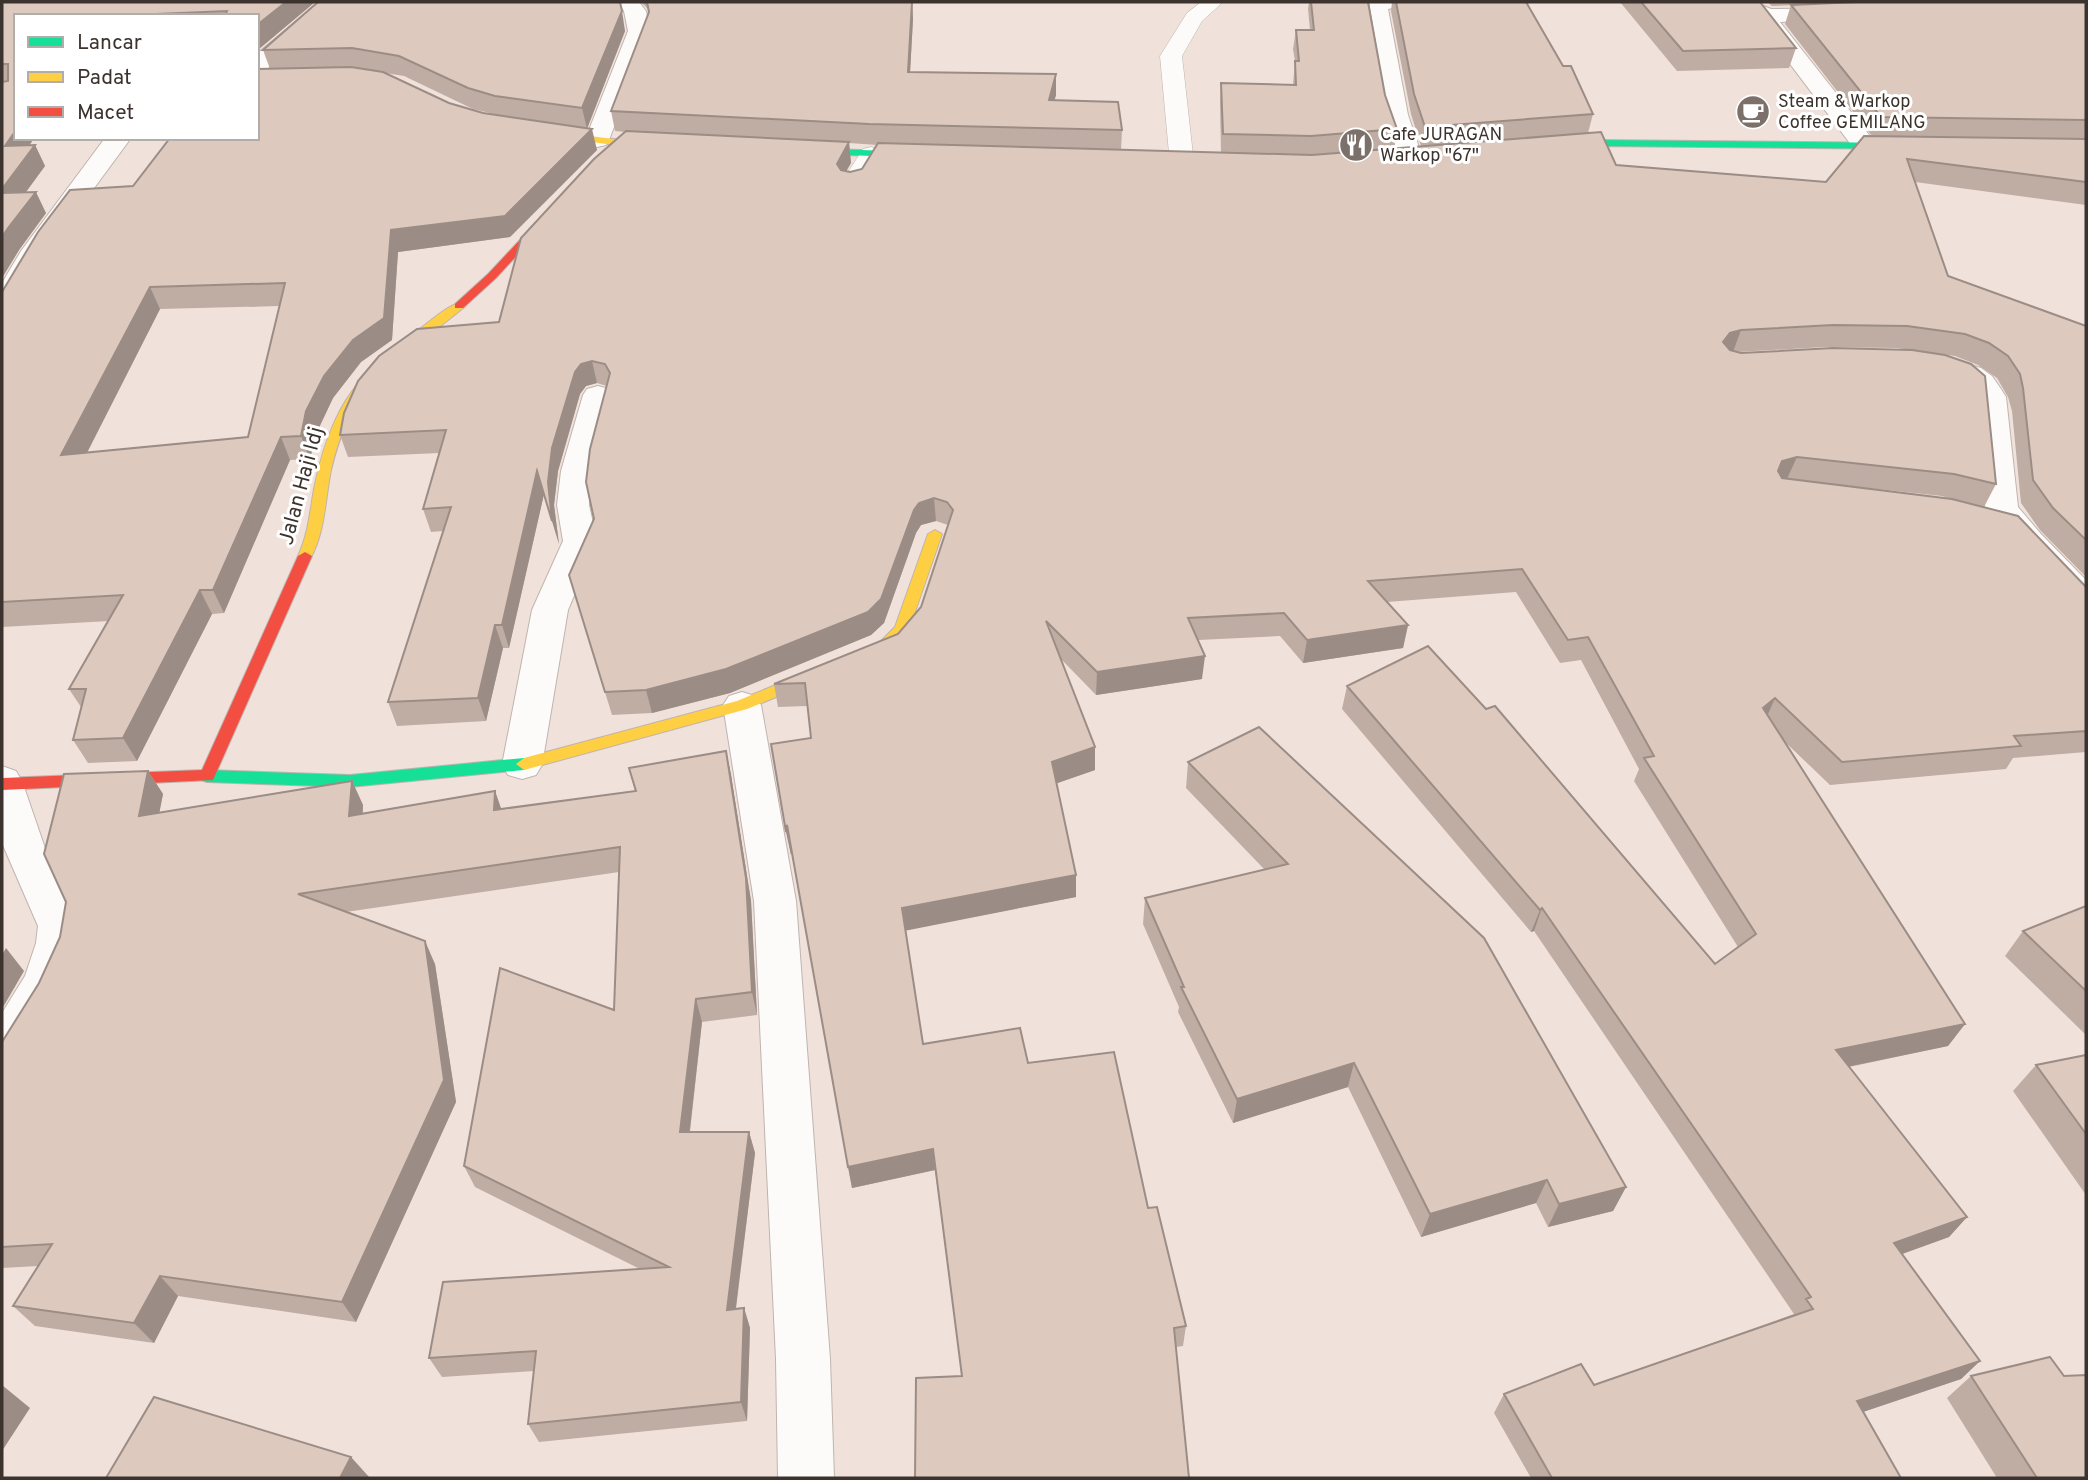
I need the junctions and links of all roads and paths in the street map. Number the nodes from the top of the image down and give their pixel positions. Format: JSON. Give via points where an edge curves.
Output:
{"nodes":[{"id":1,"x":331,"y":2,"type":"edge"},
{"id":2,"x":629,"y":2,"type":"edge"},
{"id":3,"x":1213,"y":2,"type":"edge"},
{"id":4,"x":1395,"y":2,"type":"edge"},
{"id":5,"x":1759,"y":9,"type":"edge"},
{"id":6,"x":1856,"y":12,"type":"edge"},
{"id":7,"x":261,"y":75,"type":"edge"},
{"id":8,"x":522,"y":130,"type":"edge"},
{"id":9,"x":117,"y":140,"type":"edge"},
{"id":10,"x":1864,"y":145,"type":"junction"},
{"id":11,"x":686,"y":146,"type":"edge"},
{"id":12,"x":1920,"y":146,"type":"edge"},
{"id":13,"x":1536,"y":148,"type":"edge"},
{"id":14,"x":601,"y":149,"type":"junction"},
{"id":15,"x":778,"y":150,"type":"edge"},
{"id":16,"x":871,"y":154,"type":"junction"},
{"id":17,"x":937,"y":155,"type":"edge"},
{"id":18,"x":1411,"y":159,"type":"edge"},
{"id":19,"x":1182,"y":163,"type":"edge"},
{"id":20,"x":853,"y":183,"type":"edge"},
{"id":21,"x":565,"y":198,"type":"edge"},
{"id":22,"x":2,"y":307,"type":"edge"},
{"id":23,"x":1917,"y":363,"type":"edge"},
{"id":24,"x":597,"y":395,"type":"dead end"},
{"id":25,"x":1967,"y":516,"type":"edge"},
{"id":26,"x":2018,"y":529,"type":"junction"},
{"id":27,"x":935,"y":534,"type":"dead end"},
{"id":28,"x":2086,"y":600,"type":"edge"},
{"id":29,"x":742,"y":705,"type":"junction"},
{"id":30,"x":522,"y":765,"type":"junction"},
{"id":31,"x":206,"y":776,"type":"junction"},
{"id":32,"x":2,"y":783,"type":"edge"},
{"id":33,"x":2,"y":1050,"type":"edge"},
{"id":34,"x":806,"y":1478,"type":"edge"}],
"edges":[{"from":1,"to":7,"type":"street"},
{"from":2,"to":14,"type":"street","via":[[639,31]]},
{"from":3,"to":19,"type":"lane","via":[[1194,18],[1171,56]]},
{"from":4,"to":18,"type":"street","via":[[1377,7],[1396,115]]},
{"from":5,"to":6,"type":"street"},
{"from":5,"to":10,"type":"street"},
{"from":8,"to":14,"type":"street"},
{"from":9,"to":22,"type":"street","via":[[34,251]]},
{"from":10,"to":12,"type":"street"},
{"from":10,"to":13,"type":"street","via":[[1597,143]]},
{"from":11,"to":14,"type":"street","via":[[621,143]]},
{"from":15,"to":16,"type":"street"},
{"from":16,"to":17,"type":"street"},
{"from":16,"to":20,"type":"lane"},
{"from":21,"to":31,"type":"street","name":"Jalan Haji Idj","via":[[492,276],[442,321],[374,370],[350,400],[334,435],[312,541]]},
{"from":23,"to":26,"type":"street","via":[[1968,373],[1983,382],[1991,397],[2002,508]]},
{"from":24,"to":30,"type":"street","via":[[576,471],[573,505],[580,541],[550,610]]},
{"from":25,"to":26,"type":"street"},
{"from":26,"to":28,"type":"street"},
{"from":27,"to":29,"type":"street","via":[[902,629],[885,646]]},
{"from":29,"to":30,"type":"street"},
{"from":29,"to":34,"type":"street","via":[[775,901]]},
{"from":30,"to":31,"type":"street","via":[[350,781]]},
{"from":31,"to":32,"type":"street"},
{"from":32,"to":33,"type":"street","via":[[59,926],[37,998]]}]}
